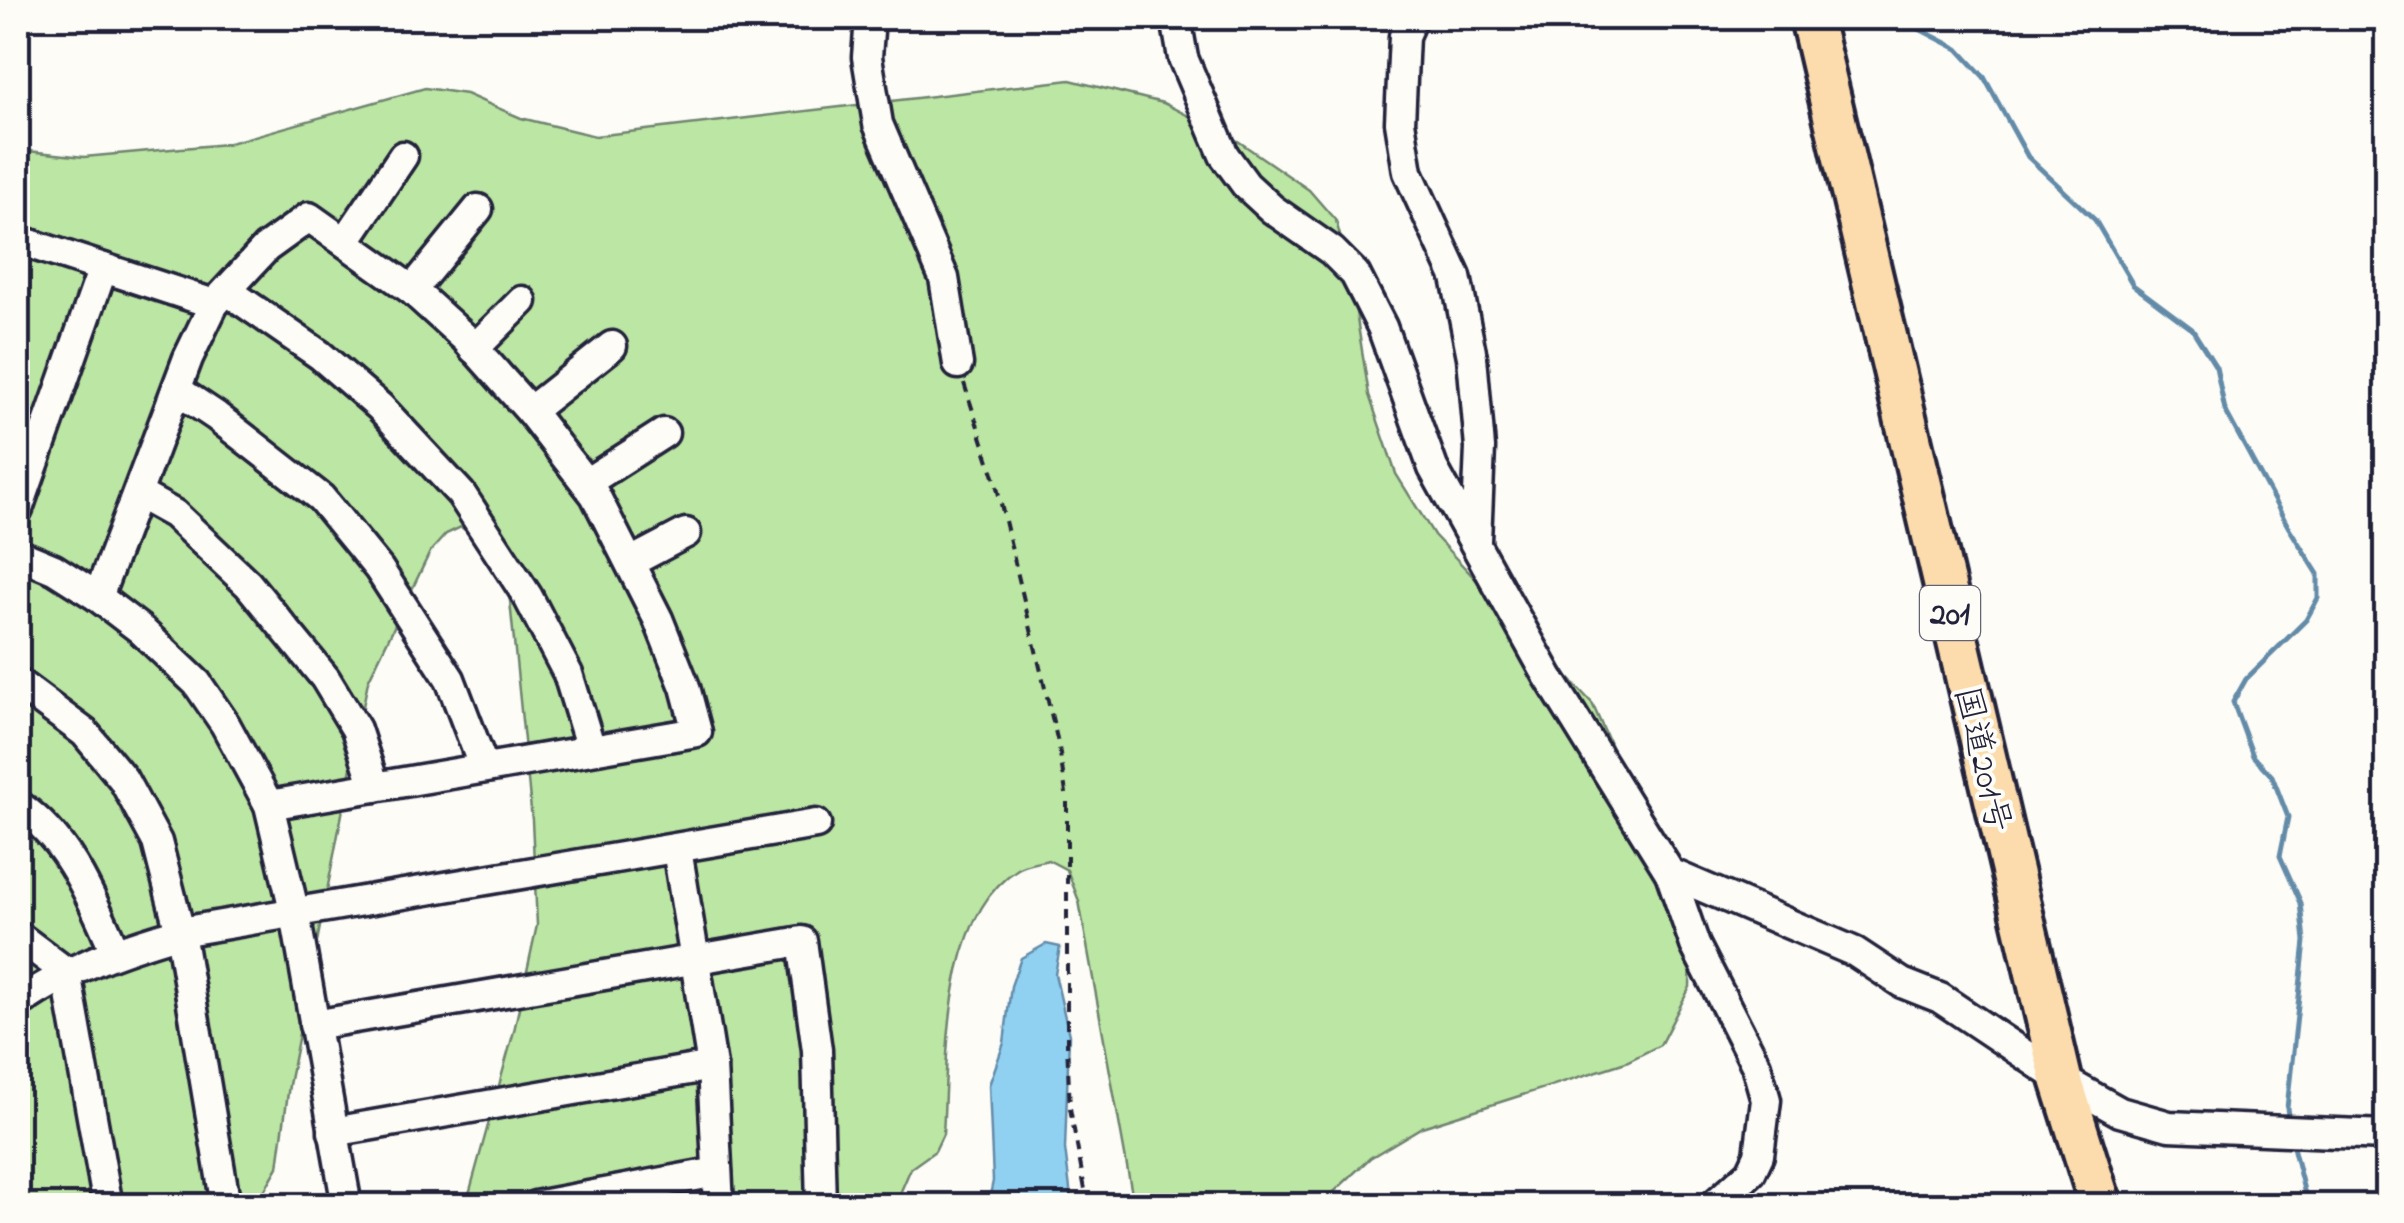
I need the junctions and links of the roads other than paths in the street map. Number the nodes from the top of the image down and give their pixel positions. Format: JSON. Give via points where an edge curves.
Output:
{"nodes":[{"id":1,"x":870,"y":18,"type":"edge"},
{"id":2,"x":1176,"y":18,"type":"edge"},
{"id":3,"x":1412,"y":18,"type":"edge"},
{"id":4,"x":1811,"y":18,"type":"edge"},
{"id":5,"x":403,"y":156,"type":"dead end"},
{"id":6,"x":478,"y":210,"type":"dead end"},
{"id":7,"x":18,"y":240,"type":"edge"},
{"id":8,"x":345,"y":242,"type":"junction"},
{"id":9,"x":103,"y":268,"type":"junction"},
{"id":10,"x":412,"y":290,"type":"junction"},
{"id":11,"x":221,"y":298,"type":"junction"},
{"id":12,"x":522,"y":302,"type":"dead end"},
{"id":13,"x":612,"y":346,"type":"dead end"},
{"id":14,"x":474,"y":349,"type":"junction"},
{"id":15,"x":958,"y":364,"type":"road end"},
{"id":16,"x":178,"y":390,"type":"junction"},
{"id":17,"x":530,"y":412,"type":"junction"},
{"id":18,"x":664,"y":434,"type":"dead end"},
{"id":19,"x":586,"y":483,"type":"junction"},
{"id":20,"x":138,"y":494,"type":"junction"},
{"id":21,"x":18,"y":509,"type":"edge"},
{"id":22,"x":686,"y":534,"type":"dead end"},
{"id":23,"x":1476,"y":542,"type":"junction"},
{"id":24,"x":18,"y":554,"type":"edge"},
{"id":25,"x":631,"y":562,"type":"junction"},
{"id":26,"x":98,"y":597,"type":"junction"},
{"id":27,"x":18,"y":683,"type":"edge"},
{"id":28,"x":592,"y":749,"type":"junction"},
{"id":29,"x":484,"y":768,"type":"junction"},
{"id":30,"x":375,"y":787,"type":"junction"},
{"id":31,"x":18,"y":805,"type":"edge"},
{"id":32,"x":270,"y":805,"type":"junction"},
{"id":33,"x":816,"y":824,"type":"dead end"},
{"id":34,"x":677,"y":849,"type":"junction"},
{"id":35,"x":1670,"y":873,"type":"junction"},
{"id":36,"x":296,"y":914,"type":"junction"},
{"id":37,"x":180,"y":932,"type":"junction"},
{"id":38,"x":18,"y":936,"type":"edge"},
{"id":39,"x":115,"y":950,"type":"junction"},
{"id":40,"x":693,"y":958,"type":"junction"},
{"id":41,"x":66,"y":972,"type":"junction"},
{"id":42,"x":18,"y":1003,"type":"edge"},
{"id":43,"x":314,"y":1024,"type":"junction"},
{"id":44,"x":712,"y":1066,"type":"junction"},
{"id":45,"x":2061,"y":1079,"type":"junction"},
{"id":46,"x":333,"y":1132,"type":"junction"},
{"id":47,"x":2386,"y":1134,"type":"edge"},
{"id":48,"x":717,"y":1172,"type":"junction"},
{"id":49,"x":108,"y":1206,"type":"edge"},
{"id":50,"x":226,"y":1206,"type":"edge"},
{"id":51,"x":347,"y":1206,"type":"edge"},
{"id":52,"x":535,"y":1206,"type":"edge"},
{"id":53,"x":719,"y":1206,"type":"edge"},
{"id":54,"x":821,"y":1206,"type":"edge"},
{"id":55,"x":1713,"y":1206,"type":"edge"},
{"id":56,"x":2102,"y":1206,"type":"edge"}],
"edges":[{"from":1,"to":15,"type":"street","via":[[868,58],[878,124],[944,278]]},
{"from":2,"to":23,"type":"street","via":[[1183,58],[1224,156],[1272,209],[1355,274],[1382,327],[1432,468]]},
{"from":3,"to":23,"type":"street","via":[[1404,36],[1400,122],[1408,172],[1456,277],[1472,357],[1480,448]]},
{"from":4,"to":45,"type":"highway","name":"国道201号","number":"201"},
{"from":5,"to":8,"type":"street"},
{"from":6,"to":10,"type":"street"},
{"from":7,"to":9,"type":"street"},
{"from":8,"to":10,"type":"street"},
{"from":8,"to":11,"type":"street","via":[[309,217],[266,248]]},
{"from":9,"to":11,"type":"street"},
{"from":9,"to":21,"type":"street"},
{"from":10,"to":14,"type":"street"},
{"from":11,"to":16,"type":"street"},
{"from":11,"to":28,"type":"street","via":[[320,355],[380,406],[452,483],[528,596],[568,674]]},
{"from":12,"to":14,"type":"street"},
{"from":13,"to":17,"type":"street"},
{"from":14,"to":17,"type":"street"},
{"from":16,"to":20,"type":"street"},
{"from":16,"to":29,"type":"street","via":[[320,498],[380,569],[450,680]]},
{"from":17,"to":19,"type":"street"},
{"from":18,"to":19,"type":"street"},
{"from":19,"to":25,"type":"street"},
{"from":20,"to":26,"type":"street"},
{"from":20,"to":30,"type":"street","via":[[174,514],[248,584],[325,678],[356,729]]},
{"from":22,"to":25,"type":"street"},
{"from":23,"to":35,"type":"street","via":[[1548,676]]},
{"from":24,"to":26,"type":"street"},
{"from":25,"to":28,"type":"street","via":[[685,687],[697,732]]},
{"from":26,"to":32,"type":"street","via":[[197,684]]},
{"from":27,"to":37,"type":"street","via":[[85,732],[123,780],[156,842]]},
{"from":28,"to":29,"type":"street"},
{"from":29,"to":30,"type":"street"},
{"from":30,"to":32,"type":"street"},
{"from":31,"to":39,"type":"street","via":[[61,844]]},
{"from":32,"to":36,"type":"street"},
{"from":33,"to":34,"type":"street"},
{"from":34,"to":36,"type":"street"},
{"from":34,"to":40,"type":"street"},
{"from":35,"to":45,"type":"street","via":[[1854,952],[1940,998]]},
{"from":35,"to":55,"type":"street","via":[[1695,945],[1756,1066],[1766,1100],[1751,1172]]},
{"from":36,"to":37,"type":"street"},
{"from":36,"to":43,"type":"street"},
{"from":37,"to":39,"type":"street"},
{"from":37,"to":50,"type":"street"},
{"from":38,"to":41,"type":"street"},
{"from":39,"to":41,"type":"street"},
{"from":40,"to":43,"type":"street"},
{"from":40,"to":44,"type":"street"},
{"from":40,"to":54,"type":"street","via":[[802,941],[818,1050]]},
{"from":41,"to":42,"type":"street"},
{"from":41,"to":49,"type":"street"},
{"from":43,"to":46,"type":"street"},
{"from":44,"to":46,"type":"street"},
{"from":44,"to":48,"type":"street"},
{"from":45,"to":47,"type":"street","via":[[2120,1112],[2168,1126]]},
{"from":45,"to":56,"type":"highway","name":"国道201号","number":"201"},
{"from":46,"to":51,"type":"street"},
{"from":48,"to":52,"type":"street"},
{"from":48,"to":53,"type":"street"}]}
